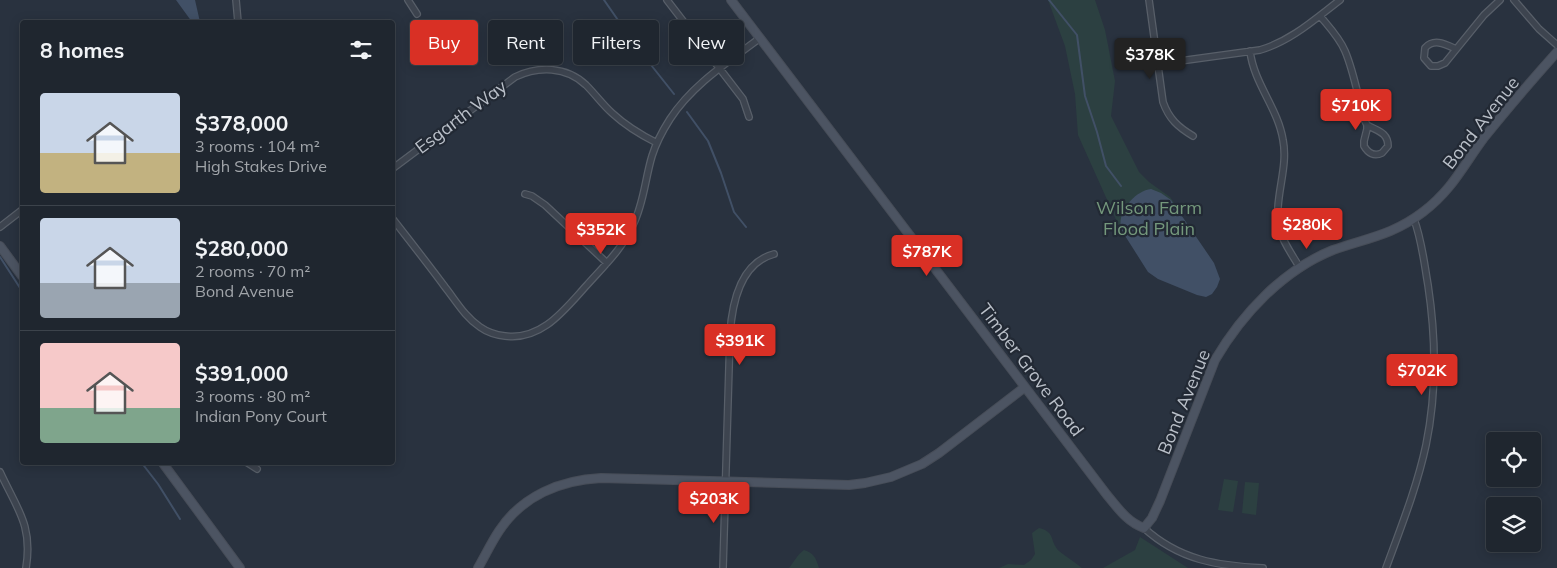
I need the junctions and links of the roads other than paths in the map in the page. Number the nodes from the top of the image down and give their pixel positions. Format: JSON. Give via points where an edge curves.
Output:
{"nodes":[{"id":1,"x":236,"y":0,"type":"edge"},
{"id":2,"x":408,"y":0,"type":"edge"},
{"id":3,"x":667,"y":0,"type":"edge"},
{"id":4,"x":731,"y":0,"type":"edge"},
{"id":5,"x":1149,"y":0,"type":"edge"},
{"id":6,"x":1340,"y":0,"type":"edge"},
{"id":7,"x":1500,"y":0,"type":"edge"},
{"id":8,"x":1514,"y":0,"type":"edge"},
{"id":9,"x":417,"y":14,"type":"dead end"},
{"id":10,"x":1320,"y":16,"type":"junction"},
{"id":11,"x":238,"y":20,"type":"edge"},
{"id":12,"x":760,"y":38,"type":"junction"},
{"id":13,"x":1557,"y":45,"type":"edge"},
{"id":14,"x":1456,"y":49,"type":"junction"},
{"id":15,"x":1250,"y":51,"type":"junction"},
{"id":16,"x":1557,"y":52,"type":"edge"},
{"id":17,"x":1158,"y":64,"type":"junction"},
{"id":18,"x":719,"y":69,"type":"junction"},
{"id":19,"x":750,"y":117,"type":"dead end"},
{"id":20,"x":1367,"y":125,"type":"junction"},
{"id":21,"x":1193,"y":136,"type":"dead end"},
{"id":22,"x":657,"y":143,"type":"junction"},
{"id":23,"x":395,"y":166,"type":"edge"},
{"id":24,"x":525,"y":194,"type":"dead end"},
{"id":25,"x":20,"y":212,"type":"edge"},
{"id":26,"x":1414,"y":219,"type":"junction"},
{"id":27,"x":395,"y":222,"type":"edge"},
{"id":28,"x":0,"y":227,"type":"edge"},
{"id":29,"x":0,"y":246,"type":"edge"},
{"id":30,"x":774,"y":254,"type":"dead end"},
{"id":31,"x":607,"y":263,"type":"junction"},
{"id":32,"x":1300,"y":268,"type":"junction"},
{"id":33,"x":20,"y":273,"type":"edge"},
{"id":34,"x":1025,"y":387,"type":"junction"},
{"id":35,"x":164,"y":465,"type":"edge"},
{"id":36,"x":252,"y":465,"type":"edge"},
{"id":37,"x":257,"y":468,"type":"dead end"},
{"id":38,"x":1,"y":474,"type":"edge"},
{"id":39,"x":726,"y":481,"type":"junction"},
{"id":40,"x":1144,"y":528,"type":"junction"},
{"id":41,"x":26,"y":568,"type":"edge"},
{"id":42,"x":240,"y":568,"type":"edge"},
{"id":43,"x":478,"y":568,"type":"edge"},
{"id":44,"x":723,"y":568,"type":"edge"},
{"id":45,"x":1263,"y":568,"type":"edge"},
{"id":46,"x":1386,"y":568,"type":"edge"}],
"edges":[{"from":1,"to":11,"type":"street"},
{"from":2,"to":9,"type":"street"},
{"from":3,"to":18,"type":"street"},
{"from":4,"to":12,"type":"street","name":"Timber Grove Road"},
{"from":5,"to":17,"type":"street"},
{"from":6,"to":10,"type":"street"},
{"from":7,"to":14,"type":"street"},
{"from":8,"to":13,"type":"street"},
{"from":10,"to":15,"type":"street","via":[[1288,39]]},
{"from":10,"to":20,"type":"street","via":[[1345,50]]},
{"from":12,"to":18,"type":"street"},
{"from":12,"to":34,"type":"street","name":"Timber Grove Road"},
{"from":14,"to":14,"type":"street","via":[[1441,66],[1431,66],[1424,58],[1425,48],[1432,43],[1439,42]]},
{"from":15,"to":17,"type":"street"},
{"from":15,"to":32,"type":"street","via":[[1254,72],[1282,132],[1285,158],[1279,226]]},
{"from":16,"to":26,"type":"street","name":"Bond Avenue","via":[[1482,140],[1454,182]]},
{"from":17,"to":21,"type":"street","via":[[1166,110],[1175,123]]},
{"from":18,"to":19,"type":"street","via":[[743,99]]},
{"from":18,"to":22,"type":"street","via":[[682,102]]},
{"from":20,"to":20,"type":"street","via":[[1364,146],[1370,153],[1379,154],[1388,146],[1386,138]]},
{"from":22,"to":23,"type":"street","name":"Esgarth Way","via":[[623,122],[578,79],[560,71],[541,69],[515,77]]},
{"from":22,"to":31,"type":"street","via":[[636,220]]},
{"from":24,"to":31,"type":"street","via":[[545,205]]},
{"from":25,"to":28,"type":"street"},
{"from":26,"to":32,"type":"street","name":"Bond Avenue","via":[[1388,232],[1323,255]]},
{"from":26,"to":46,"type":"street","via":[[1422,245],[1433,323],[1433,399],[1419,471]]},
{"from":27,"to":31,"type":"street","via":[[472,321],[502,336],[522,336],[542,329]]},
{"from":29,"to":33,"type":"street"},
{"from":30,"to":39,"type":"street","via":[[762,258],[751,270],[734,300]]},
{"from":32,"to":40,"type":"street","name":"Bond Avenue","via":[[1258,304],[1221,350],[1160,501]]},
{"from":34,"to":39,"type":"street","via":[[928,461],[892,477],[849,485]]},
{"from":34,"to":40,"type":"street","name":"Timber Grove Road","via":[[1124,516]]},
{"from":35,"to":42,"type":"street"},
{"from":36,"to":37,"type":"street"},
{"from":38,"to":41,"type":"street","via":[[26,529]]},
{"from":39,"to":43,"type":"street","via":[[587,478],[558,485],[531,498],[508,518]]},
{"from":39,"to":44,"type":"street"},
{"from":40,"to":45,"type":"street","name":"Timber Grove Road","via":[[1171,548],[1200,560],[1224,566]]}]}
